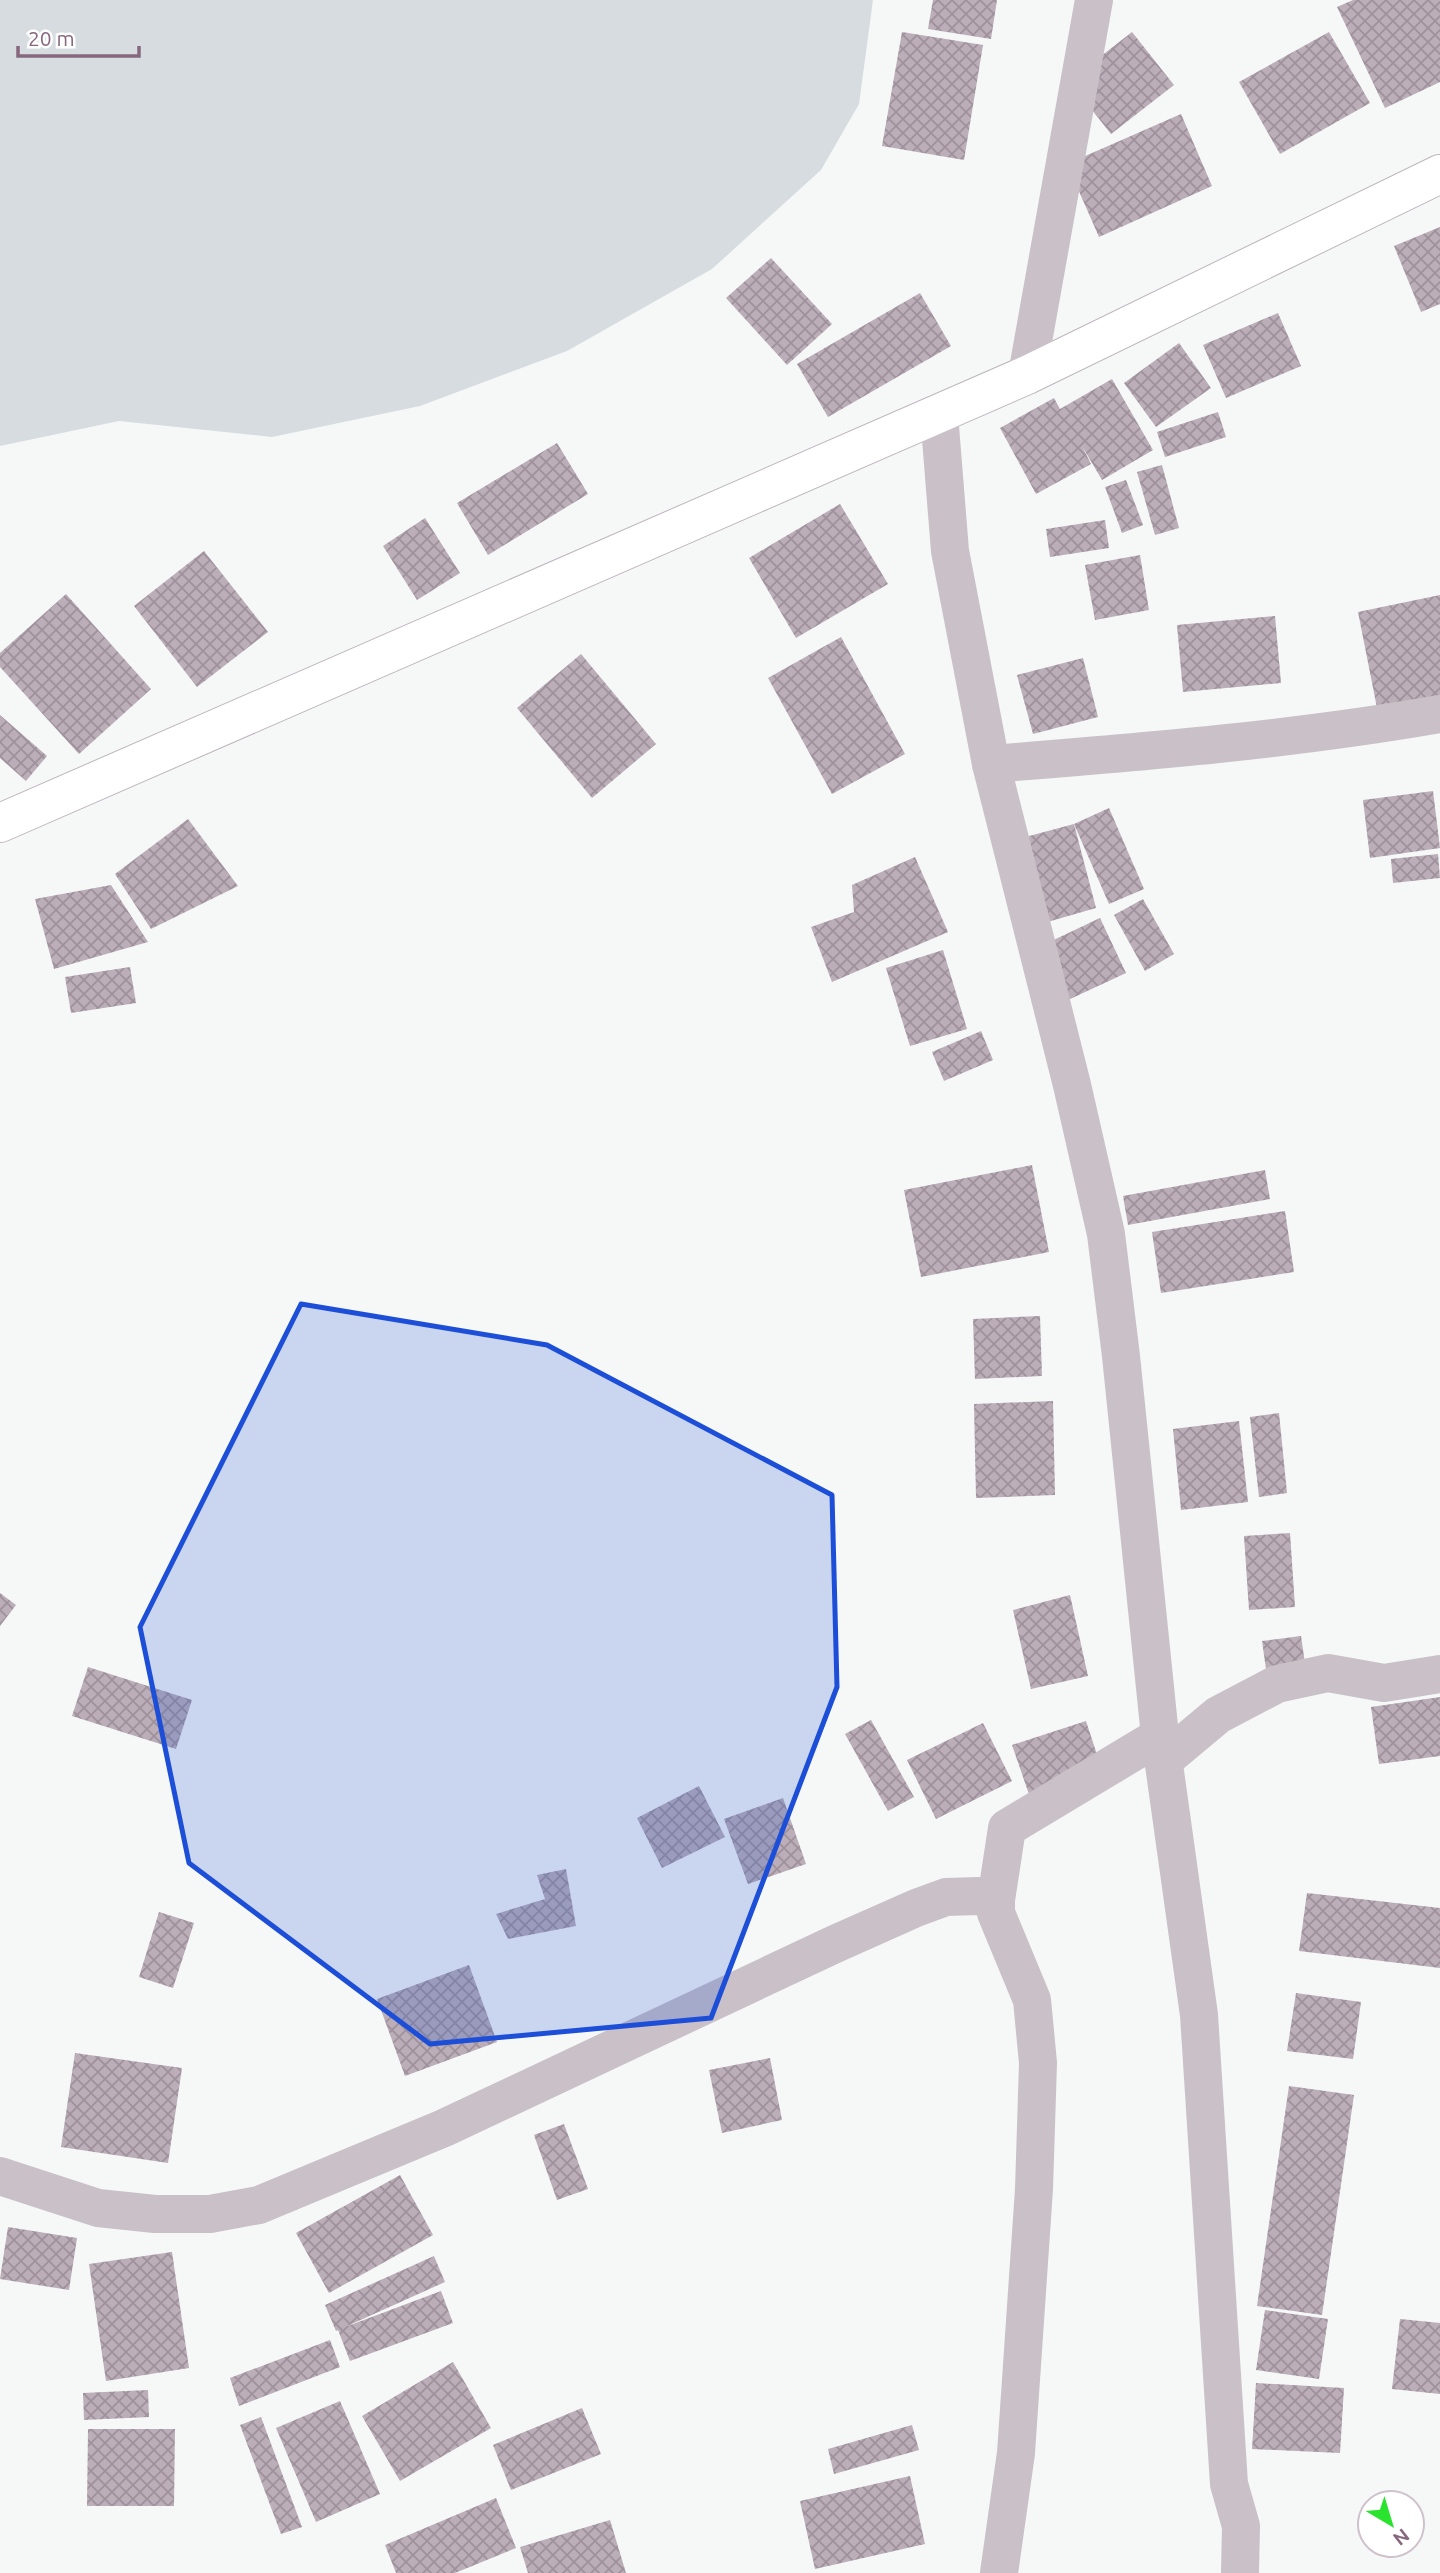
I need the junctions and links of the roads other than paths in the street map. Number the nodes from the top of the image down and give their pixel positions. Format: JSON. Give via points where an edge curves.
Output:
{"nodes":[{"id":1,"x":1094,"y":0,"type":"edge"},
{"id":2,"x":1440,"y":174,"type":"edge"},
{"id":3,"x":1027,"y":375,"type":"junction"},
{"id":4,"x":939,"y":414,"type":"junction"},
{"id":5,"x":1440,"y":714,"type":"edge"},
{"id":6,"x":991,"y":764,"type":"junction"},
{"id":7,"x":0,"y":823,"type":"edge"},
{"id":8,"x":1440,"y":1674,"type":"edge"},
{"id":9,"x":1161,"y":1748,"type":"junction"},
{"id":10,"x":996,"y":1900,"type":"junction"},
{"id":11,"x":0,"y":2176,"type":"edge"},
{"id":12,"x":999,"y":2573,"type":"edge"},
{"id":13,"x":1240,"y":2573,"type":"edge"}],
"edges":[{"from":1,"to":3,"type":"street"},
{"from":2,"to":3,"type":"street"},
{"from":3,"to":4,"type":"street"},
{"from":4,"to":6,"type":"street","via":[[950,551]]},
{"from":4,"to":7,"type":"street"},
{"from":5,"to":6,"type":"street","via":[[1202,747]]},
{"from":6,"to":9,"type":"street","via":[[1106,1234]]},
{"from":8,"to":9,"type":"street","via":[[1384,1683],[1328,1673],[1277,1684]]},
{"from":9,"to":10,"type":"street","via":[[1007,1828]]},
{"from":9,"to":13,"type":"street","via":[[1199,2015],[1229,2484],[1241,2526]]},
{"from":10,"to":11,"type":"street","via":[[946,1897],[916,1908],[444,2128],[259,2205],[210,2214],[98,2208]]},
{"from":10,"to":12,"type":"street","via":[[996,1913],[1032,2000],[1038,2063],[1016,2453]]}]}
